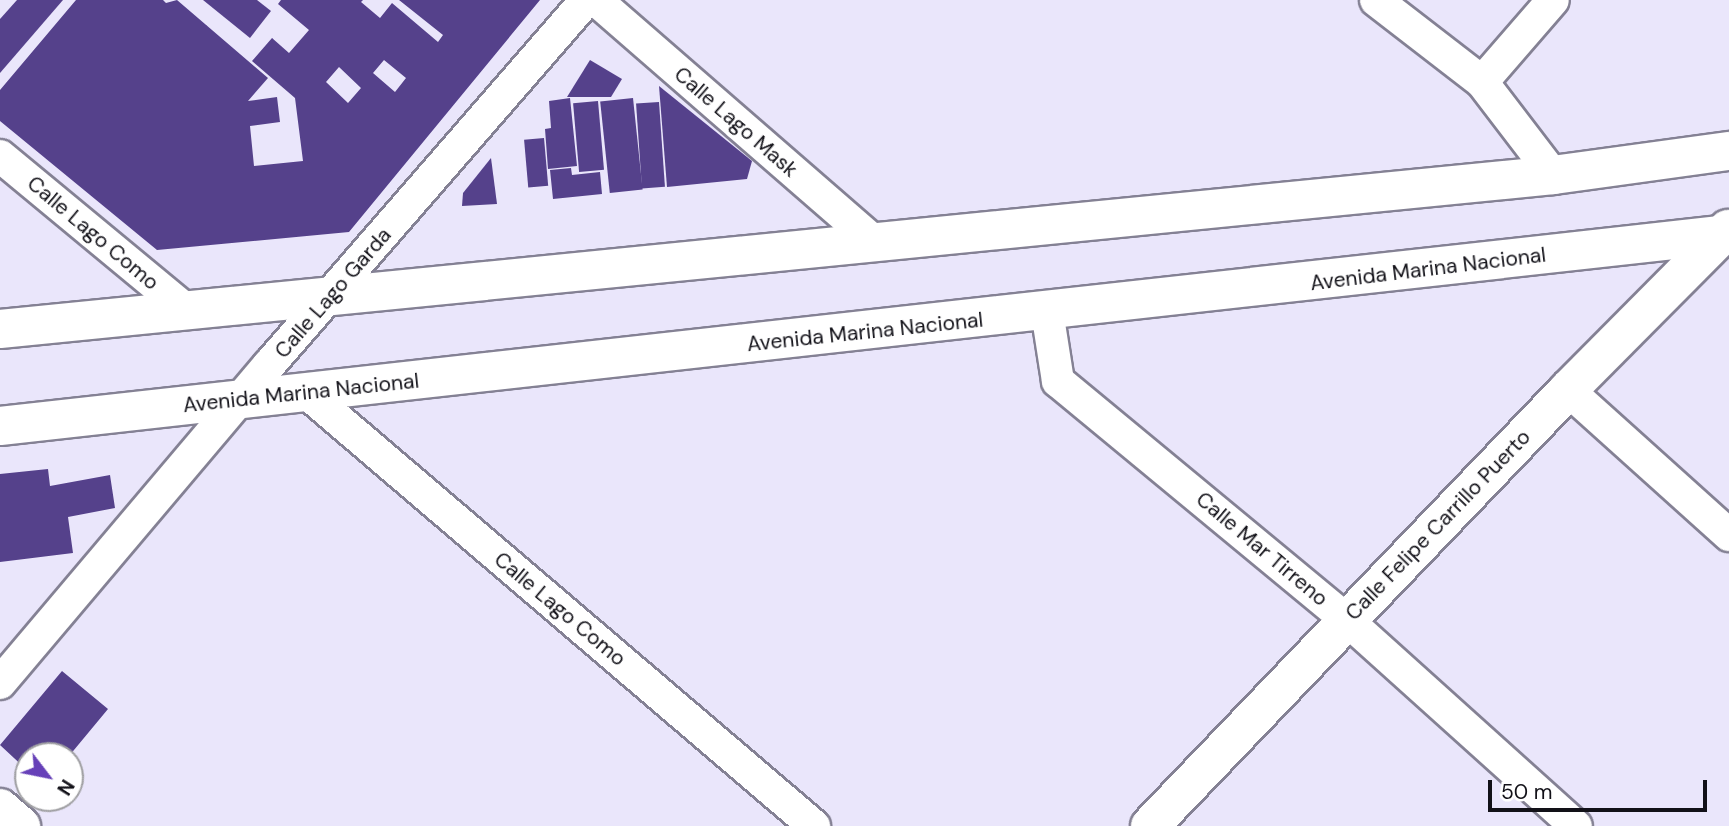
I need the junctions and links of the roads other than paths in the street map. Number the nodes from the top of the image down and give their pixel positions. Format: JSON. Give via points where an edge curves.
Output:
{"nodes":[{"id":1,"x":586,"y":0,"type":"edge"},
{"id":2,"x":596,"y":0,"type":"edge"},
{"id":3,"x":1376,"y":0,"type":"edge"},
{"id":4,"x":1553,"y":0,"type":"edge"},
{"id":5,"x":1482,"y":82,"type":"junction"},
{"id":6,"x":1729,"y":151,"type":"edge"},
{"id":7,"x":0,"y":156,"type":"edge"},
{"id":8,"x":1553,"y":175,"type":"junction"},
{"id":9,"x":1727,"y":232,"type":"edge"},
{"id":10,"x":876,"y":243,"type":"junction"},
{"id":11,"x":330,"y":298,"type":"junction"},
{"id":12,"x":186,"y":310,"type":"junction"},
{"id":13,"x":1047,"y":312,"type":"junction"},
{"id":14,"x":0,"y":329,"type":"edge"},
{"id":15,"x":1568,"y":390,"type":"junction"},
{"id":16,"x":307,"y":393,"type":"junction"},
{"id":17,"x":240,"y":400,"type":"junction"},
{"id":18,"x":0,"y":426,"type":"edge"},
{"id":19,"x":1729,"y":535,"type":"edge"},
{"id":20,"x":1347,"y":620,"type":"junction"},
{"id":21,"x":0,"y":683,"type":"edge"},
{"id":22,"x":0,"y":808,"type":"edge"},
{"id":23,"x":21,"y":826,"type":"edge"},
{"id":24,"x":814,"y":826,"type":"edge"},
{"id":25,"x":1150,"y":826,"type":"edge"},
{"id":26,"x":1576,"y":826,"type":"edge"}],
"edges":[{"from":1,"to":11,"type":"street","name":"Calle Lago Garda"},
{"from":2,"to":10,"type":"street","name":"Calle Lago Mask"},
{"from":3,"to":5,"type":"street"},
{"from":4,"to":5,"type":"street"},
{"from":5,"to":8,"type":"street"},
{"from":6,"to":8,"type":"main road"},
{"from":7,"to":12,"type":"street","name":"Calle Lago Como"},
{"from":8,"to":10,"type":"main road"},
{"from":9,"to":13,"type":"main road","name":"Avenida Marina Nacional"},
{"from":9,"to":15,"type":"main road","name":"Calle Felipe Carrillo Puerto"},
{"from":10,"to":11,"type":"main road"},
{"from":11,"to":12,"type":"main road"},
{"from":11,"to":17,"type":"street","name":"Calle Lago Garda"},
{"from":12,"to":14,"type":"main road"},
{"from":13,"to":16,"type":"main road","name":"Avenida Marina Nacional"},
{"from":13,"to":20,"type":"street","name":"Calle Mar Tirreno","via":[[1058,381]]},
{"from":15,"to":19,"type":"street"},
{"from":15,"to":20,"type":"main road","name":"Calle Felipe Carrillo Puerto"},
{"from":16,"to":17,"type":"main road","name":"Avenida Marina Nacional"},
{"from":16,"to":24,"type":"street","name":"Calle Lago Como"},
{"from":17,"to":18,"type":"main road","name":"Avenida Marina Nacional"},
{"from":17,"to":21,"type":"street","name":"Calle Lago Garda"},
{"from":20,"to":25,"type":"main road","name":"Calle Felipe Carrillo Puerto"},
{"from":20,"to":26,"type":"street","name":"Calle Mar Tirreno"},
{"from":22,"to":23,"type":"main road"}]}
